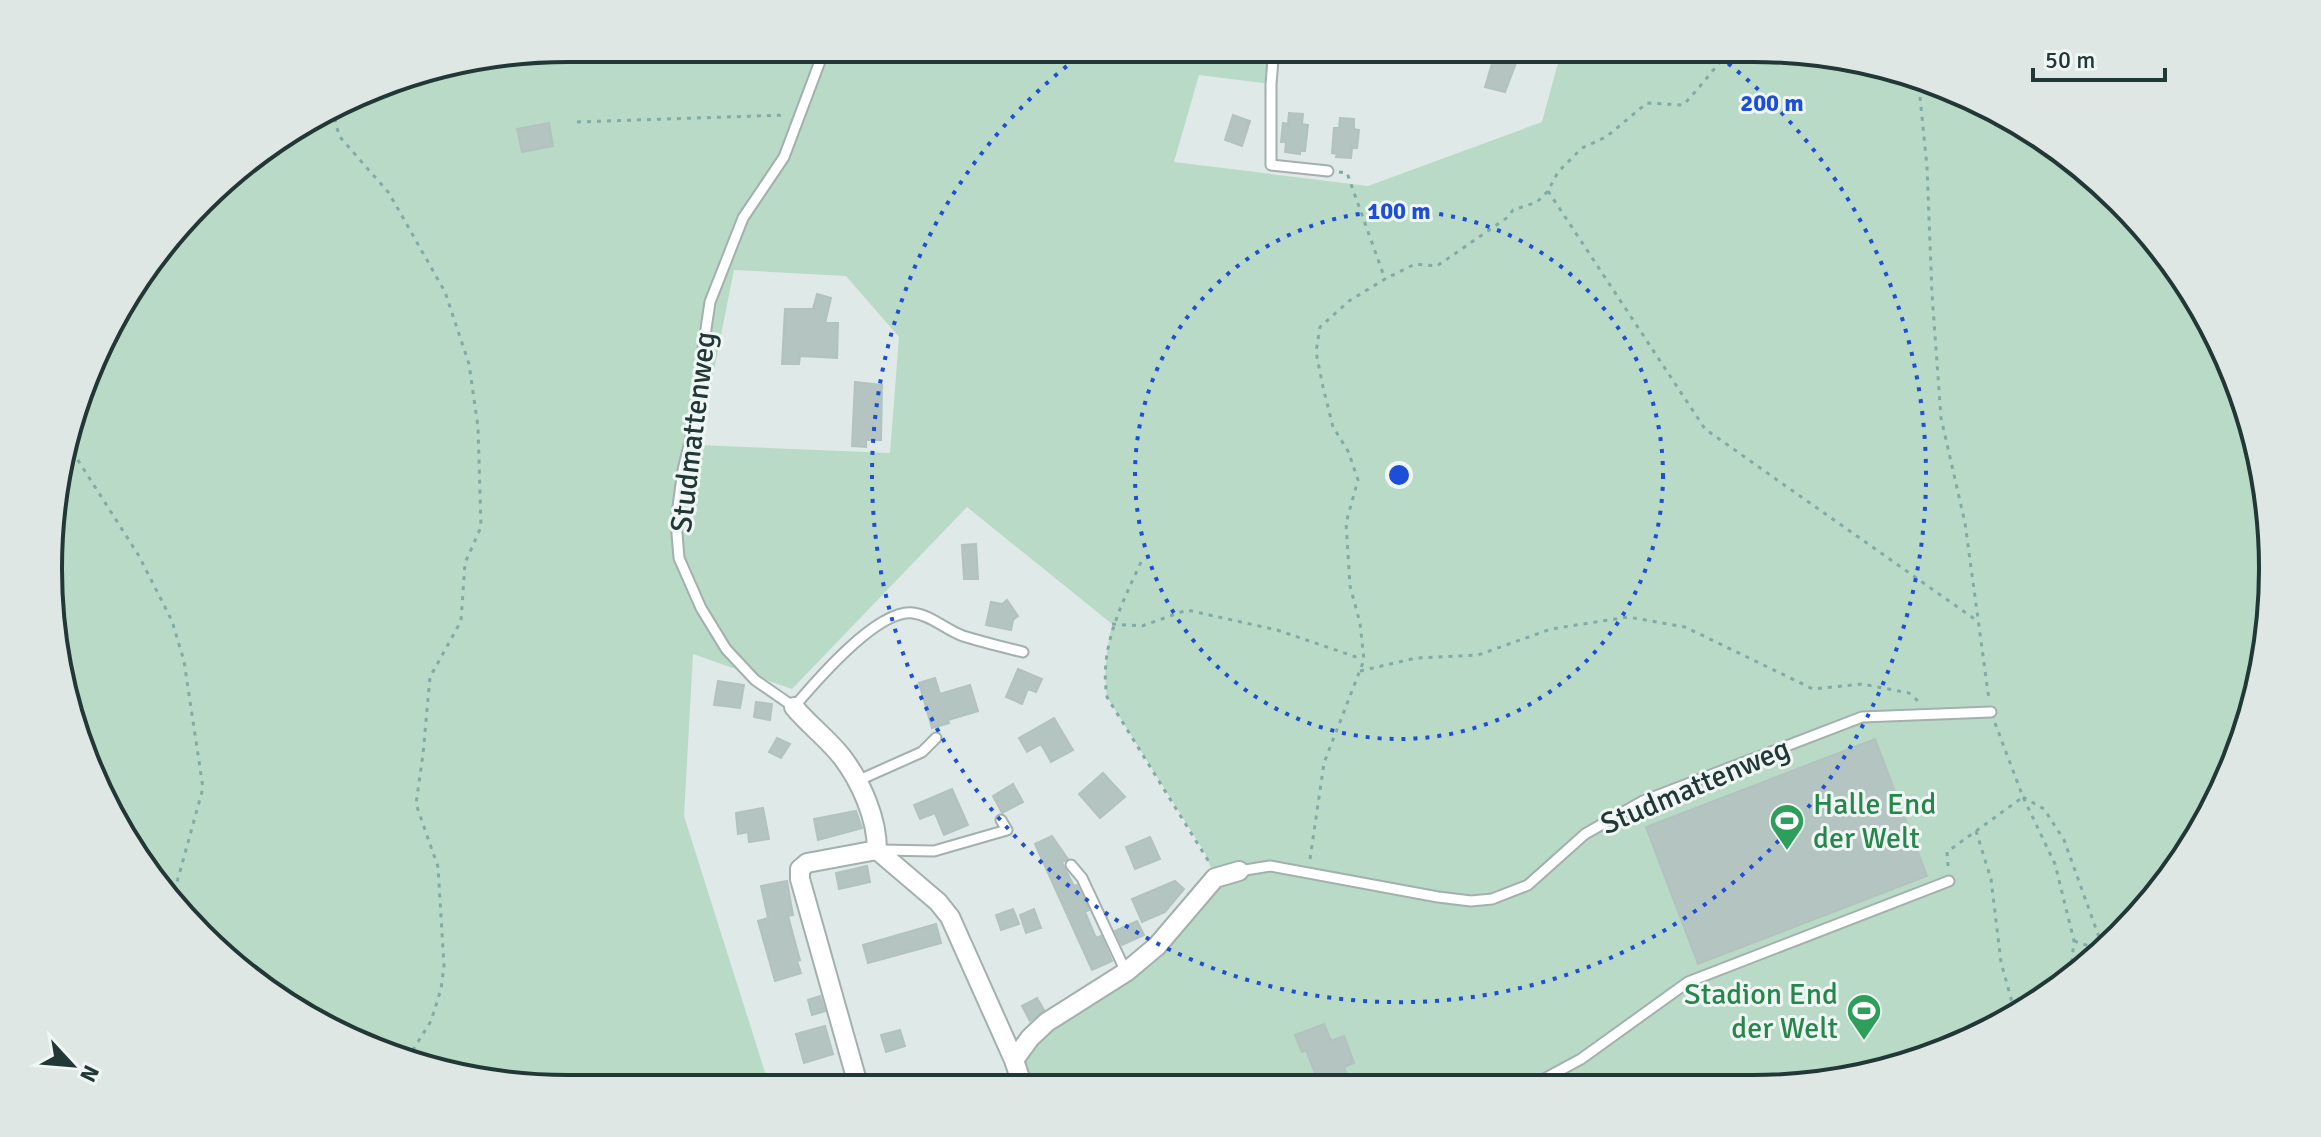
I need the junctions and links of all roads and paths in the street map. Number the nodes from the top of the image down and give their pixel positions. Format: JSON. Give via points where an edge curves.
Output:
{"nodes":[{"id":1,"x":819,"y":62,"type":"edge"},
{"id":2,"x":1273,"y":62,"type":"edge"},
{"id":3,"x":1721,"y":62,"type":"edge"},
{"id":4,"x":1919,"y":91,"type":"edge"},
{"id":5,"x":801,"y":115,"type":"junction"},
{"id":6,"x":335,"y":119,"type":"edge"},
{"id":7,"x":577,"y":122,"type":"dead end"},
{"id":8,"x":1328,"y":171,"type":"joint"},
{"id":9,"x":1548,"y":191,"type":"junction"},
{"id":10,"x":1385,"y":279,"type":"junction"},
{"id":11,"x":75,"y":456,"type":"edge"},
{"id":12,"x":1141,"y":562,"type":"dead end"},
{"id":13,"x":1977,"y":622,"type":"junction"},
{"id":14,"x":1112,"y":624,"type":"junction"},
{"id":15,"x":1023,"y":652,"type":"dead end"},
{"id":16,"x":1364,"y":660,"type":"junction"},
{"id":17,"x":1360,"y":671,"type":"junction"},
{"id":18,"x":794,"y":707,"type":"junction"},
{"id":19,"x":1991,"y":712,"type":"junction"},
{"id":20,"x":1929,"y":714,"type":"junction"},
{"id":21,"x":936,"y":738,"type":"dead end"},
{"id":22,"x":857,"y":781,"type":"junction"},
{"id":23,"x":2023,"y":797,"type":"junction"},
{"id":24,"x":1001,"y":820,"type":"dead end"},
{"id":25,"x":1976,"y":831,"type":"junction"},
{"id":26,"x":877,"y":850,"type":"junction"},
{"id":27,"x":1071,"y":865,"type":"dead end"},
{"id":28,"x":1239,"y":871,"type":"joint"},
{"id":29,"x":1309,"y":871,"type":"junction"},
{"id":30,"x":1215,"y":878,"type":"junction"},
{"id":31,"x":1949,"y":881,"type":"joint"},
{"id":32,"x":176,"y":887,"type":"edge"},
{"id":33,"x":2098,"y":938,"type":"edge"},
{"id":34,"x":2074,"y":941,"type":"junction"},
{"id":35,"x":2090,"y":946,"type":"edge"},
{"id":36,"x":2072,"y":961,"type":"edge"},
{"id":37,"x":1126,"y":972,"type":"junction"},
{"id":38,"x":2012,"y":1003,"type":"edge"},
{"id":39,"x":413,"y":1050,"type":"edge"},
{"id":40,"x":1014,"y":1060,"type":"junction"},
{"id":41,"x":855,"y":1075,"type":"edge"},
{"id":42,"x":1019,"y":1075,"type":"edge"},
{"id":43,"x":1551,"y":1075,"type":"edge"}],
"edges":[{"from":1,"to":5,"type":"lane","name":"Studmattenweg"},
{"from":2,"to":8,"type":"lane","via":[[1271,165]]},
{"from":3,"to":9,"type":"path","via":[[1683,105],[1647,103],[1606,137],[1582,148]]},
{"from":4,"to":13,"type":"path","via":[[1941,418],[1965,523]]},
{"from":5,"to":7,"type":"path"},
{"from":5,"to":18,"type":"lane","name":"Studmattenweg","via":[[784,157],[743,218],[710,302],[702,391],[676,521],[679,558],[726,649],[755,680]]},
{"from":6,"to":39,"type":"path","via":[[339,136],[389,193],[445,292],[469,364],[478,427],[481,527],[465,563],[461,621],[430,677],[416,804],[438,867],[444,966],[431,1021]]},
{"from":8,"to":10,"type":"path","via":[[1347,173]]},
{"from":9,"to":10,"type":"path","via":[[1437,266],[1415,264]]},
{"from":9,"to":13,"type":"path","via":[[1705,429]]},
{"from":10,"to":16,"type":"path","via":[[1320,327],[1316,352],[1333,427],[1358,480],[1346,523],[1350,586]]},
{"from":11,"to":32,"type":"path","via":[[139,556],[172,621],[184,661],[203,788]]},
{"from":12,"to":14,"type":"path"},
{"from":13,"to":19,"type":"path"},
{"from":14,"to":16,"type":"path","via":[[1142,626],[1187,610],[1277,630]]},
{"from":14,"to":30,"type":"path","via":[[1104,681],[1107,697],[1205,853]]},
{"from":15,"to":18,"type":"lane","via":[[961,635],[914,613],[899,613],[831,664]]},
{"from":16,"to":17,"type":"path"},
{"from":17,"to":20,"type":"path","via":[[1416,658],[1478,655],[1551,629],[1628,617],[1685,627],[1813,689],[1862,684],[1909,693]]},
{"from":17,"to":29,"type":"path","via":[[1324,763]]},
{"from":18,"to":22,"type":"street","name":"Studmattenweg","via":[[841,756]]},
{"from":19,"to":20,"type":"lane","name":"Studmattenweg"},
{"from":19,"to":23,"type":"path"},
{"from":20,"to":29,"type":"lane","name":"Studmattenweg","via":[[1862,717],[1643,801],[1585,834],[1528,885],[1492,899],[1438,897]]},
{"from":21,"to":22,"type":"lane","via":[[922,752]]},
{"from":22,"to":26,"type":"street","name":"Studmattenweg","via":[[872,816]]},
{"from":23,"to":25,"type":"path"},
{"from":23,"to":33,"type":"path","via":[[2044,809],[2064,840]]},
{"from":23,"to":34,"type":"path","via":[[2055,864]]},
{"from":24,"to":26,"type":"lane","via":[[1007,830],[934,851]]},
{"from":25,"to":31,"type":"path","via":[[1947,852]]},
{"from":25,"to":38,"type":"path","via":[[1991,879],[2001,962]]},
{"from":26,"to":40,"type":"street","via":[[950,917]]},
{"from":26,"to":41,"type":"street","via":[[807,863],[800,869]]},
{"from":27,"to":37,"type":"lane"},
{"from":28,"to":29,"type":"lane","name":"Studmattenweg","via":[[1270,866]]},
{"from":28,"to":30,"type":"street","name":"Studmattenweg"},
{"from":30,"to":37,"type":"street","via":[[1157,946]]},
{"from":31,"to":43,"type":"lane","via":[[1688,982]]},
{"from":34,"to":35,"type":"path"},
{"from":34,"to":36,"type":"path"},
{"from":37,"to":40,"type":"street","via":[[1047,1022]]},
{"from":40,"to":42,"type":"street"}]}
